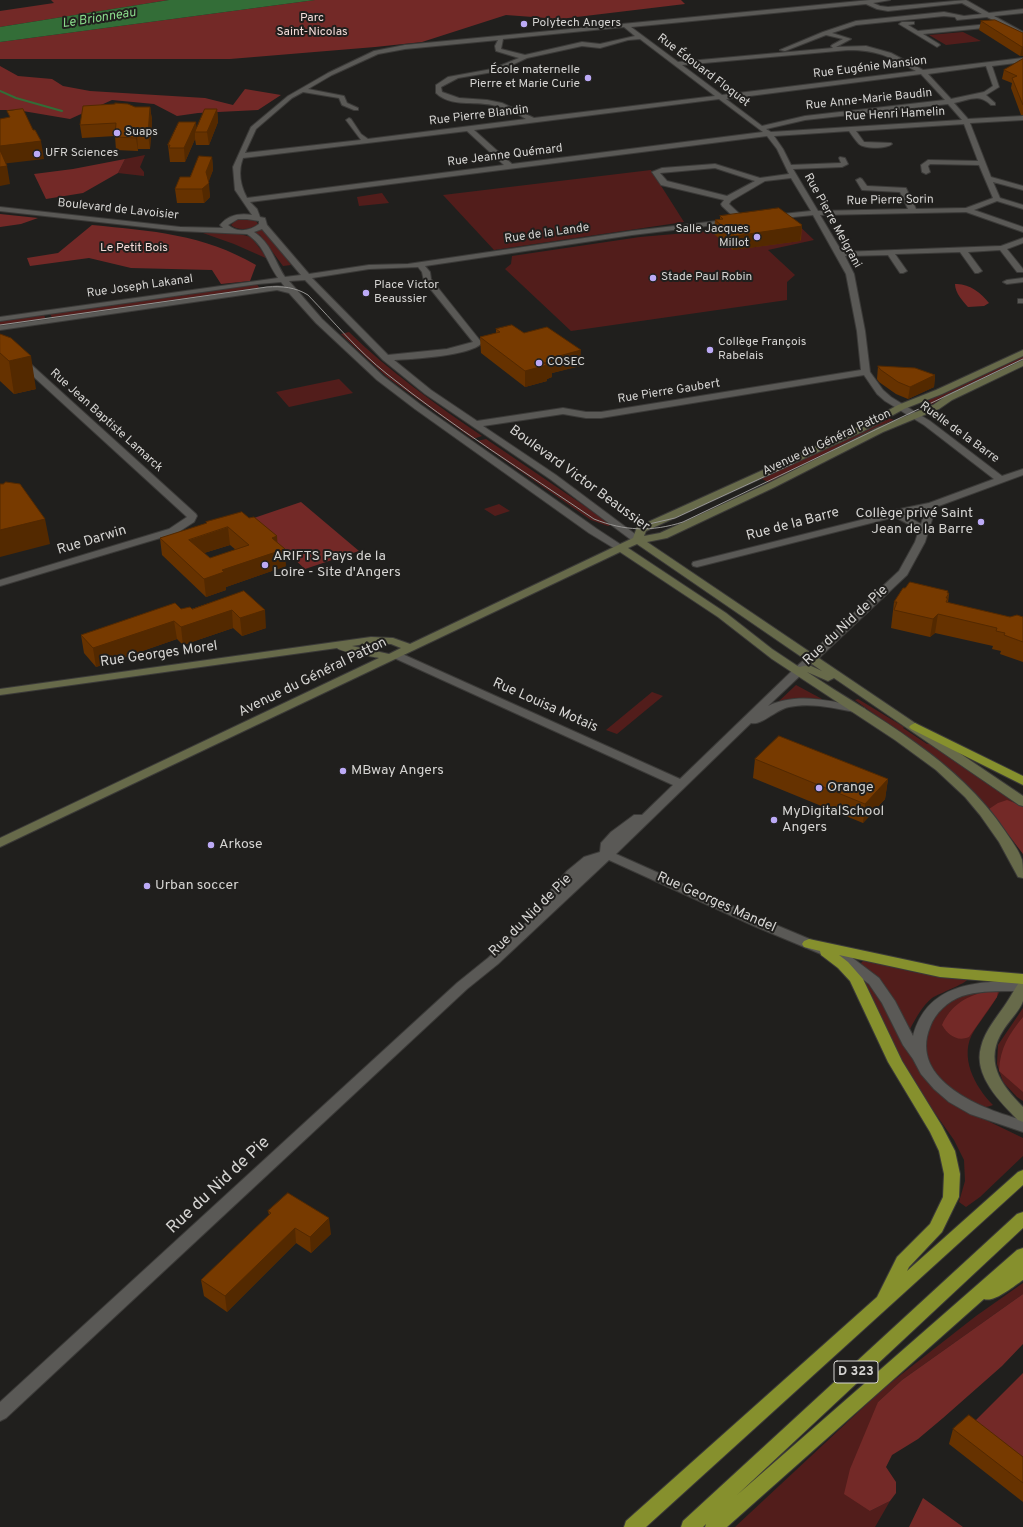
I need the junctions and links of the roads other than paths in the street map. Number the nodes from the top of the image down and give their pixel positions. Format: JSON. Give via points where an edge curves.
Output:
{"nodes":[{"id":1,"x":887,"y":0,"type":"edge"},
{"id":2,"x":962,"y":1,"type":"edge"},
{"id":3,"x":867,"y":2,"type":"junction"},
{"id":4,"x":1023,"y":11,"type":"edge"},
{"id":5,"x":988,"y":15,"type":"junction"},
{"id":6,"x":963,"y":17,"type":"junction"},
{"id":7,"x":891,"y":20,"type":"junction"},
{"id":8,"x":902,"y":24,"type":"junction"},
{"id":9,"x":1005,"y":24,"type":"junction"},
{"id":10,"x":624,"y":25,"type":"junction"},
{"id":11,"x":1023,"y":25,"type":"edge"},
{"id":12,"x":825,"y":33,"type":"junction"},
{"id":13,"x":916,"y":33,"type":"junction"},
{"id":14,"x":1023,"y":34,"type":"edge"},
{"id":15,"x":640,"y":37,"type":"junction"},
{"id":16,"x":500,"y":38,"type":"junction"},
{"id":17,"x":803,"y":42,"type":"junction"},
{"id":18,"x":937,"y":46,"type":"dead end"},
{"id":19,"x":848,"y":48,"type":"junction"},
{"id":20,"x":825,"y":49,"type":"junction"},
{"id":21,"x":816,"y":50,"type":"junction"},
{"id":22,"x":781,"y":53,"type":"junction"},
{"id":23,"x":771,"y":54,"type":"junction"},
{"id":24,"x":525,"y":57,"type":"junction"},
{"id":25,"x":1023,"y":60,"type":"edge"},
{"id":26,"x":765,"y":62,"type":"dead end"},
{"id":27,"x":675,"y":64,"type":"junction"},
{"id":28,"x":991,"y":64,"type":"junction"},
{"id":29,"x":922,"y":72,"type":"junction"},
{"id":30,"x":302,"y":90,"type":"junction"},
{"id":31,"x":981,"y":96,"type":"junction"},
{"id":32,"x":720,"y":97,"type":"junction"},
{"id":33,"x":950,"y":102,"type":"junction"},
{"id":34,"x":993,"y":104,"type":"dead end"},
{"id":35,"x":356,"y":109,"type":"dead end"},
{"id":36,"x":1023,"y":118,"type":"edge"},
{"id":37,"x":349,"y":120,"type":"dead end"},
{"id":38,"x":534,"y":121,"type":"junction"},
{"id":39,"x":967,"y":122,"type":"junction"},
{"id":40,"x":469,"y":128,"type":"junction"},
{"id":41,"x":760,"y":128,"type":"junction"},
{"id":42,"x":851,"y":129,"type":"junction"},
{"id":43,"x":768,"y":134,"type":"junction"},
{"id":44,"x":366,"y":141,"type":"junction"},
{"id":45,"x":889,"y":144,"type":"dead end"},
{"id":46,"x":240,"y":156,"type":"junction"},
{"id":47,"x":842,"y":158,"type":"dead end"},
{"id":48,"x":982,"y":163,"type":"junction"},
{"id":49,"x":511,"y":167,"type":"junction"},
{"id":50,"x":789,"y":167,"type":"junction"},
{"id":51,"x":926,"y":172,"type":"dead end"},
{"id":52,"x":793,"y":176,"type":"junction"},
{"id":53,"x":988,"y":178,"type":"junction"},
{"id":54,"x":759,"y":180,"type":"junction"},
{"id":55,"x":860,"y":180,"type":"dead end"},
{"id":56,"x":1023,"y":188,"type":"edge"},
{"id":57,"x":1018,"y":198,"type":"dead end"},
{"id":58,"x":729,"y":199,"type":"junction"},
{"id":59,"x":997,"y":199,"type":"junction"},
{"id":60,"x":1007,"y":202,"type":"junction"},
{"id":61,"x":247,"y":204,"type":"junction"},
{"id":62,"x":0,"y":205,"type":"edge"},
{"id":63,"x":1023,"y":207,"type":"edge"},
{"id":64,"x":0,"y":209,"type":"edge"},
{"id":65,"x":966,"y":210,"type":"junction"},
{"id":66,"x":913,"y":211,"type":"junction"},
{"id":67,"x":814,"y":213,"type":"junction"},
{"id":68,"x":240,"y":217,"type":"junction"},
{"id":69,"x":257,"y":218,"type":"junction"},
{"id":70,"x":763,"y":218,"type":"edge"},
{"id":71,"x":230,"y":220,"type":"junction"},
{"id":72,"x":263,"y":225,"type":"junction"},
{"id":73,"x":1023,"y":230,"type":"edge"},
{"id":74,"x":233,"y":231,"type":"junction"},
{"id":75,"x":247,"y":231,"type":"junction"},
{"id":76,"x":1023,"y":240,"type":"edge"},
{"id":77,"x":1002,"y":248,"type":"junction"},
{"id":78,"x":963,"y":250,"type":"junction"},
{"id":79,"x":890,"y":252,"type":"junction"},
{"id":80,"x":840,"y":254,"type":"junction"},
{"id":81,"x":420,"y":264,"type":"junction"},
{"id":82,"x":1020,"y":270,"type":"dead end"},
{"id":83,"x":903,"y":271,"type":"dead end"},
{"id":84,"x":978,"y":271,"type":"dead end"},
{"id":85,"x":307,"y":277,"type":"junction"},
{"id":86,"x":283,"y":279,"type":"junction"},
{"id":87,"x":1023,"y":280,"type":"edge"},
{"id":88,"x":1007,"y":282,"type":"dead end"},
{"id":89,"x":291,"y":289,"type":"junction"},
{"id":90,"x":0,"y":319,"type":"edge"},
{"id":91,"x":0,"y":328,"type":"edge"},
{"id":92,"x":0,"y":341,"type":"edge"},
{"id":93,"x":1023,"y":353,"type":"edge"},
{"id":94,"x":410,"y":357,"type":"junction"},
{"id":95,"x":386,"y":358,"type":"junction"},
{"id":96,"x":1023,"y":363,"type":"edge"},
{"id":97,"x":396,"y":366,"type":"junction"},
{"id":98,"x":866,"y":372,"type":"junction"},
{"id":99,"x":901,"y":407,"type":"junction"},
{"id":100,"x":916,"y":416,"type":"junction"},
{"id":101,"x":475,"y":424,"type":"junction"},
{"id":102,"x":1023,"y":472,"type":"edge"},
{"id":103,"x":1001,"y":480,"type":"junction"},
{"id":104,"x":932,"y":505,"type":"junction"},
{"id":105,"x":896,"y":514,"type":"junction"},
{"id":106,"x":190,"y":520,"type":"joint"},
{"id":107,"x":925,"y":529,"type":"junction"},
{"id":108,"x":638,"y":540,"type":"junction"},
{"id":109,"x":621,"y":548,"type":"junction"},
{"id":110,"x":697,"y":564,"type":"dead end"},
{"id":111,"x":0,"y":583,"type":"edge"},
{"id":112,"x":371,"y":640,"type":"junction"},
{"id":113,"x":323,"y":647,"type":"junction"},
{"id":114,"x":346,"y":648,"type":"junction"},
{"id":115,"x":409,"y":648,"type":"junction"},
{"id":116,"x":364,"y":651,"type":"junction"},
{"id":117,"x":393,"y":656,"type":"junction"},
{"id":118,"x":812,"y":658,"type":"junction"},
{"id":119,"x":361,"y":671,"type":"junction"},
{"id":120,"x":798,"y":671,"type":"junction"},
{"id":121,"x":0,"y":692,"type":"edge"},
{"id":122,"x":860,"y":710,"type":"junction"},
{"id":123,"x":911,"y":725,"type":"junction"},
{"id":124,"x":737,"y":732,"type":"junction"},
{"id":125,"x":1023,"y":781,"type":"edge"},
{"id":126,"x":681,"y":784,"type":"junction"},
{"id":127,"x":1023,"y":802,"type":"edge"},
{"id":128,"x":0,"y":843,"type":"edge"},
{"id":129,"x":606,"y":854,"type":"junction"},
{"id":130,"x":1023,"y":874,"type":"edge"},
{"id":131,"x":809,"y":944,"type":"junction"},
{"id":132,"x":826,"y":952,"type":"junction"},
{"id":133,"x":1023,"y":979,"type":"edge"},
{"id":134,"x":1022,"y":990,"type":"edge"},
{"id":135,"x":919,"y":1056,"type":"junction"},
{"id":136,"x":1023,"y":1116,"type":"edge"},
{"id":137,"x":1023,"y":1126,"type":"edge"},
{"id":138,"x":1023,"y":1176,"type":"edge"},
{"id":139,"x":1023,"y":1218,"type":"edge"},
{"id":140,"x":1023,"y":1255,"type":"edge"},
{"id":141,"x":1023,"y":1272,"type":"edge"},
{"id":142,"x":880,"y":1305,"type":"junction"},
{"id":143,"x":955,"y":1315,"type":"junction"},
{"id":144,"x":0,"y":1413,"type":"edge"},
{"id":145,"x":633,"y":1527,"type":"edge"},
{"id":146,"x":690,"y":1527,"type":"edge"},
{"id":147,"x":714,"y":1527,"type":"edge"}],
"edges":[{"from":1,"to":3,"type":"street"},
{"from":2,"to":3,"type":"street","via":[[888,9]]},
{"from":2,"to":5,"type":"street"},
{"from":3,"to":10,"type":"street"},
{"from":4,"to":5,"type":"street"},
{"from":5,"to":6,"type":"street"},
{"from":5,"to":9,"type":"street"},
{"from":6,"to":7,"type":"street","via":[[944,14]]},
{"from":6,"to":8,"type":"street"},
{"from":7,"to":8,"type":"street"},
{"from":7,"to":12,"type":"street","via":[[851,24]]},
{"from":8,"to":13,"type":"street"},
{"from":9,"to":11,"type":"street"},
{"from":9,"to":13,"type":"street"},
{"from":9,"to":14,"type":"street"},
{"from":10,"to":15,"type":"street","name":"Rue Édouard Floquet"},
{"from":10,"to":16,"type":"street"},
{"from":12,"to":17,"type":"street"},
{"from":12,"to":20,"type":"street","via":[[848,39]]},
{"from":13,"to":18,"type":"street"},
{"from":15,"to":24,"type":"street","via":[[600,46],[582,44]]},
{"from":15,"to":27,"type":"street","name":"Rue Édouard Floquet"},
{"from":16,"to":24,"type":"street","via":[[498,50]]},
{"from":16,"to":30,"type":"street","via":[[391,48],[341,68]]},
{"from":17,"to":20,"type":"street"},
{"from":17,"to":23,"type":"street"},
{"from":19,"to":20,"type":"street"},
{"from":19,"to":21,"type":"street","via":[[837,54]]},
{"from":19,"to":29,"type":"street","via":[[866,48],[889,54]]},
{"from":20,"to":21,"type":"street"},
{"from":21,"to":22,"type":"street"},
{"from":22,"to":23,"type":"street"},
{"from":22,"to":26,"type":"street","via":[[781,56]]},
{"from":23,"to":27,"type":"street"},
{"from":24,"to":38,"type":"street","via":[[495,70],[445,81],[438,86],[438,92],[456,100],[497,103]]},
{"from":25,"to":28,"type":"street","name":"Rue Eugénie Mansion"},
{"from":27,"to":32,"type":"street","name":"Rue Édouard Floquet"},
{"from":28,"to":29,"type":"street","name":"Rue Eugénie Mansion"},
{"from":28,"to":31,"type":"street","name":"Rue Anne-Marie Baudin","via":[[988,66],[996,87],[990,94]]},
{"from":29,"to":32,"type":"street","name":"Rue Eugénie Mansion"},
{"from":29,"to":33,"type":"street"},
{"from":30,"to":35,"type":"street","via":[[342,97],[344,104]]},
{"from":30,"to":46,"type":"street","via":[[271,111],[253,128]]},
{"from":31,"to":33,"type":"street","name":"Rue Anne-Marie Baudin"},
{"from":31,"to":34,"type":"street"},
{"from":32,"to":38,"type":"street","name":"Rue Pierre Blandin"},
{"from":32,"to":41,"type":"street","name":"Rue Édouard Floquet"},
{"from":33,"to":39,"type":"street"},
{"from":33,"to":41,"type":"street","name":"Rue Anne-Marie Baudin","via":[[805,118]]},
{"from":36,"to":39,"type":"street","name":"Rue Henri Hamelin"},
{"from":37,"to":44,"type":"street"},
{"from":38,"to":40,"type":"street","name":"Rue Pierre Blandin"},
{"from":39,"to":42,"type":"street","name":"Rue Henri Hamelin"},
{"from":39,"to":48,"type":"street"},
{"from":40,"to":44,"type":"street","name":"Rue Pierre Blandin"},
{"from":40,"to":49,"type":"street"},
{"from":41,"to":43,"type":"street","name":"Rue Édouard Floquet"},
{"from":42,"to":43,"type":"street","name":"Rue Henri Hamelin"},
{"from":42,"to":45,"type":"street","via":[[862,143]]},
{"from":43,"to":49,"type":"street","name":"Rue Jeanne Quémard"},
{"from":43,"to":50,"type":"street","name":"Rue Pierre Melgrani","via":[[780,149]]},
{"from":44,"to":46,"type":"street","name":"Rue Pierre Blandin"},
{"from":46,"to":61,"type":"street","via":[[236,167],[237,179],[239,190]]},
{"from":47,"to":50,"type":"street","via":[[845,164],[842,166]]},
{"from":48,"to":51,"type":"street","via":[[928,162],[924,165]]},
{"from":48,"to":53,"type":"street"},
{"from":49,"to":61,"type":"street","name":"Rue Jeanne Quémard"},
{"from":50,"to":52,"type":"street","name":"Rue Pierre Melgrani"},
{"from":52,"to":54,"type":"street"},
{"from":52,"to":67,"type":"street","name":"Rue Pierre Melgrani"},
{"from":53,"to":56,"type":"street"},
{"from":53,"to":59,"type":"street"},
{"from":54,"to":58,"type":"street"},
{"from":54,"to":58,"type":"street","via":[[715,166],[656,172],[664,183]]},
{"from":55,"to":66,"type":"street","via":[[865,188],[903,190]]},
{"from":57,"to":60,"type":"street"},
{"from":58,"to":81,"type":"street","name":"Rue de la Lande","via":[[725,204],[746,220],[632,233]]},
{"from":59,"to":60,"type":"street"},
{"from":59,"to":65,"type":"street"},
{"from":60,"to":63,"type":"street"},
{"from":61,"to":68,"type":"street"},
{"from":61,"to":69,"type":"street"},
{"from":62,"to":71,"type":"street","name":"Boulevard de Lavoisier","via":[[192,225]]},
{"from":64,"to":74,"type":"street","name":"Boulevard de Lavoisier","via":[[180,229]]},
{"from":65,"to":66,"type":"street","name":"Rue Pierre Sorin"},
{"from":65,"to":73,"type":"street"},
{"from":66,"to":67,"type":"street","name":"Rue Pierre Sorin"},
{"from":67,"to":70,"type":"street"},
{"from":67,"to":80,"type":"street","name":"Rue Pierre Melgrani"},
{"from":68,"to":69,"type":"street"},
{"from":68,"to":71,"type":"street","name":"Boulevard de Lavoisier"},
{"from":69,"to":72,"type":"street","name":"Boulevard Victor Beaussier"},
{"from":71,"to":74,"type":"street","via":[[224,225]]},
{"from":72,"to":75,"type":"street"},
{"from":72,"to":85,"type":"street","name":"Boulevard Victor Beaussier"},
{"from":74,"to":75,"type":"street","name":"Boulevard de Lavoisier"},
{"from":75,"to":86,"type":"street","via":[[258,238]]},
{"from":76,"to":77,"type":"street"},
{"from":77,"to":78,"type":"street"},
{"from":77,"to":82,"type":"street"},
{"from":78,"to":79,"type":"street"},
{"from":78,"to":84,"type":"street"},
{"from":79,"to":80,"type":"street"},
{"from":79,"to":83,"type":"street"},
{"from":80,"to":98,"type":"street","name":"Rue Pierre Melgrani","via":[[850,274]]},
{"from":81,"to":85,"type":"street","name":"Rue de la Lande","via":[[369,267]]},
{"from":81,"to":94,"type":"street","via":[[426,272],[427,279],[478,343],[467,348]]},
{"from":85,"to":86,"type":"street","name":"Rue de la Lande"},
{"from":85,"to":89,"type":"street"},
{"from":85,"to":95,"type":"street","name":"Boulevard Victor Beaussier"},
{"from":86,"to":89,"type":"street"},
{"from":86,"to":90,"type":"street","name":"Rue Joseph Lakanal"},
{"from":87,"to":88,"type":"street"},
{"from":89,"to":91,"type":"street","name":"Rue Joseph Lakanal","via":[[277,288]]},
{"from":89,"to":109,"type":"street","via":[[352,353],[386,383],[593,531]]},
{"from":92,"to":106,"type":"street","name":"Rue Jean Baptiste Lamarck","via":[[190,513]]},
{"from":93,"to":99,"type":"street","name":"Avenue du Général Patton"},
{"from":94,"to":95,"type":"street"},
{"from":94,"to":97,"type":"street"},
{"from":95,"to":97,"type":"street","name":"Boulevard Victor Beaussier"},
{"from":96,"to":100,"type":"street","name":"Avenue du Général Patton"},
{"from":97,"to":101,"type":"street","name":"Boulevard Victor Beaussier","via":[[428,392]]},
{"from":98,"to":99,"type":"street","name":"Rue Pierre Melgrani","via":[[880,392]]},
{"from":98,"to":101,"type":"street","name":"Rue Pierre Gaubert","via":[[601,415],[566,411]]},
{"from":99,"to":100,"type":"street","name":"Ruelle de la Barre"},
{"from":99,"to":108,"type":"street","name":"Avenue du Général Patton","via":[[860,430],[641,530]]},
{"from":100,"to":103,"type":"street","name":"Ruelle de la Barre"},
{"from":100,"to":108,"type":"street","name":"Avenue du Général Patton","via":[[880,430],[772,485],[663,536]]},
{"from":101,"to":108,"type":"street","name":"Boulevard Victor Beaussier","via":[[553,477]]},
{"from":102,"to":103,"type":"street","name":"Rue de la Barre"},
{"from":103,"to":104,"type":"street","name":"Rue de la Barre"},
{"from":104,"to":105,"type":"street","name":"Rue de la Barre"},
{"from":104,"to":107,"type":"street","name":"Rue du Nid de Pie"},
{"from":105,"to":107,"type":"street"},
{"from":105,"to":110,"type":"street","name":"Rue de la Barre"},
{"from":106,"to":111,"type":"street","name":"Rue Darwin","via":[[173,531]]},
{"from":107,"to":118,"type":"street","name":"Rue du Nid de Pie","via":[[903,573]]},
{"from":108,"to":109,"type":"street","name":"Avenue du Général Patton"},
{"from":108,"to":118,"type":"street","name":"Boulevard Victor Beaussier"},
{"from":109,"to":115,"type":"street","name":"Avenue du Général Patton"},
{"from":109,"to":120,"type":"street","via":[[682,587]]},
{"from":112,"to":113,"type":"street","name":"Rue Georges Morel"},
{"from":112,"to":115,"type":"street","name":"Rue Georges Morel","via":[[393,641]]},
{"from":112,"to":116,"type":"street","via":[[364,646]]},
{"from":113,"to":114,"type":"street","name":"Rue Georges Morel"},
{"from":113,"to":121,"type":"street","name":"Rue Georges Morel"},
{"from":114,"to":116,"type":"street","name":"Rue Georges Morel"},
{"from":114,"to":119,"type":"street","via":[[356,654]]},
{"from":115,"to":117,"type":"street","name":"Avenue du Général Patton"},
{"from":116,"to":117,"type":"street","name":"Rue Georges Morel"},
{"from":117,"to":119,"type":"street","name":"Avenue du Général Patton"},
{"from":117,"to":126,"type":"street","name":"Rue Louisa Motais"},
{"from":118,"to":120,"type":"street","name":"Rue du Nid de Pie"},
{"from":118,"to":123,"type":"street","name":"Boulevard Victor Beaussier"},
{"from":119,"to":128,"type":"street","name":"Avenue du Général Patton"},
{"from":120,"to":122,"type":"street"},
{"from":120,"to":123,"type":"street","name":"Boulevard Victor Beaussier","via":[[813,669]]},
{"from":120,"to":124,"type":"street","name":"Rue du Nid de Pie"},
{"from":122,"to":124,"type":"street","name":"Rue du Nid de Pie","via":[[814,702],[788,704],[776,707]]},
{"from":122,"to":130,"type":"street","via":[[920,751],[968,793],[1009,846]]},
{"from":123,"to":125,"type":"highway"},
{"from":123,"to":127,"type":"street","name":"Boulevard Victor Beaussier"},
{"from":124,"to":126,"type":"street","name":"Rue du Nid de Pie"},
{"from":126,"to":129,"type":"street","name":"Rue du Nid de Pie","via":[[619,845]]},
{"from":129,"to":131,"type":"street","name":"Rue Georges Mandel"},
{"from":129,"to":144,"type":"street","name":"Rue du Nid de Pie","via":[[598,865],[462,986]]},
{"from":131,"to":132,"type":"street","name":"Rue Georges Mandel"},
{"from":131,"to":133,"type":"highway","via":[[940,972]]},
{"from":132,"to":135,"type":"street","name":"Rue Georges Mandel","via":[[845,959],[874,981]]},
{"from":132,"to":142,"type":"highway","via":[[843,964],[856,979],[895,1062],[937,1130],[952,1174],[951,1197],[936,1228],[903,1262]]},
{"from":134,"to":135,"type":"street","via":[[983,988],[959,992],[937,1005],[924,1023],[918,1038]]},
{"from":134,"to":136,"type":"street","via":[[992,1037],[987,1062],[996,1084]]},
{"from":135,"to":137,"type":"street","name":"Rue Georges Mandel","via":[[942,1089],[956,1099],[986,1114]]},
{"from":138,"to":142,"type":"highway","number":"D 323"},
{"from":139,"to":146,"type":"highway","number":"D 323"},
{"from":140,"to":143,"type":"highway"},
{"from":141,"to":143,"type":"highway"},
{"from":142,"to":145,"type":"highway","number":"D 323"},
{"from":143,"to":147,"type":"highway"}]}
